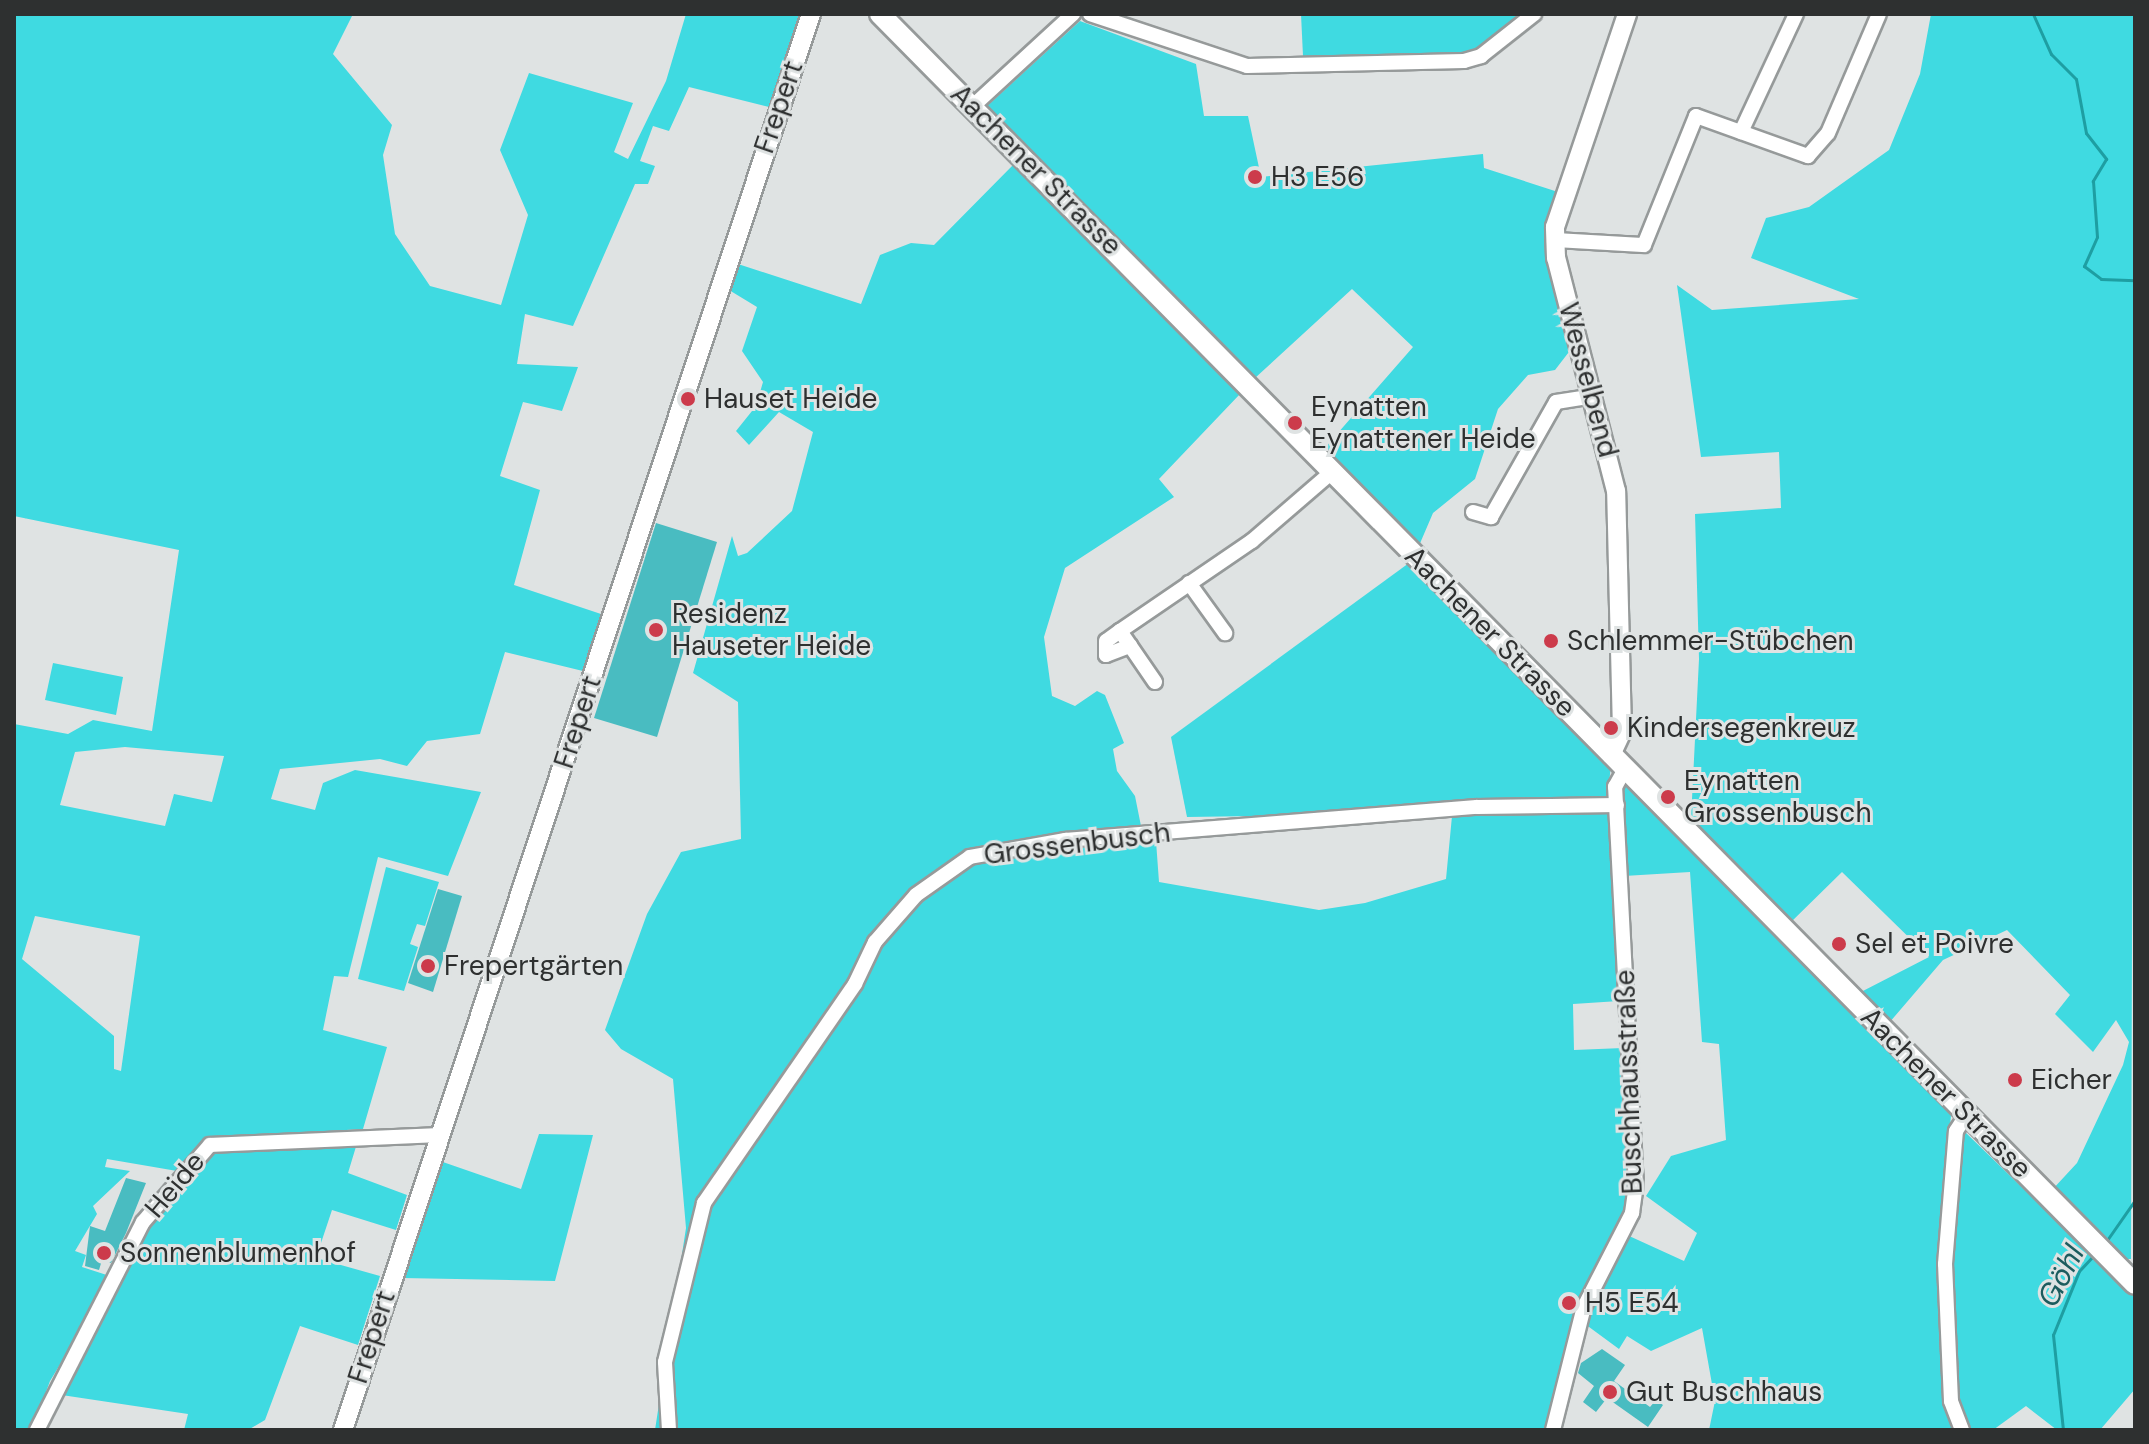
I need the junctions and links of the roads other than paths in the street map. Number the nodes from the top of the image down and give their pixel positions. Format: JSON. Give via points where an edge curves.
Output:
{"nodes":[{"id":1,"x":811,"y":14,"type":"edge"},
{"id":2,"x":880,"y":14,"type":"edge"},
{"id":3,"x":1073,"y":14,"type":"edge"},
{"id":4,"x":1090,"y":14,"type":"edge"},
{"id":5,"x":1534,"y":14,"type":"edge"},
{"id":6,"x":1627,"y":14,"type":"edge"},
{"id":7,"x":1796,"y":14,"type":"edge"},
{"id":8,"x":1879,"y":14,"type":"edge"},
{"id":9,"x":973,"y":106,"type":"junction"},
{"id":10,"x":1741,"y":132,"type":"junction"},
{"id":11,"x":1554,"y":240,"type":"junction"},
{"id":12,"x":1594,"y":396,"type":"junction"},
{"id":13,"x":1332,"y":472,"type":"junction"},
{"id":14,"x":1473,"y":512,"type":"dead end"},
{"id":15,"x":1189,"y":583,"type":"junction"},
{"id":16,"x":1120,"y":631,"type":"junction"},
{"id":17,"x":1225,"y":633,"type":"dead end"},
{"id":18,"x":1130,"y":646,"type":"junction"},
{"id":19,"x":1155,"y":682,"type":"dead end"},
{"id":20,"x":1618,"y":762,"type":"junction"},
{"id":21,"x":1617,"y":805,"type":"junction"},
{"id":22,"x":1967,"y":1114,"type":"junction"},
{"id":23,"x":439,"y":1135,"type":"junction"},
{"id":24,"x":2135,"y":1284,"type":"edge"},
{"id":25,"x":37,"y":1430,"type":"edge"},
{"id":26,"x":343,"y":1430,"type":"edge"},
{"id":27,"x":669,"y":1430,"type":"edge"},
{"id":28,"x":1553,"y":1430,"type":"edge"},
{"id":29,"x":1962,"y":1430,"type":"edge"}],
"edges":[{"from":1,"to":23,"type":"street","name":"Frepert"},
{"from":2,"to":9,"type":"main road","name":"Aachener Strasse"},
{"from":3,"to":9,"type":"street"},
{"from":4,"to":5,"type":"street","via":[[1247,66],[1464,61],[1481,56]]},
{"from":6,"to":11,"type":"street","name":"Wesselbend","via":[[1570,169]]},
{"from":7,"to":10,"type":"street"},
{"from":8,"to":10,"type":"street","via":[[1818,148],[1808,156]]},
{"from":9,"to":13,"type":"main road","name":"Aachener Strasse"},
{"from":10,"to":11,"type":"street","via":[[1696,116],[1644,245]]},
{"from":11,"to":12,"type":"street","name":"Wesselbend"},
{"from":12,"to":14,"type":"street","via":[[1556,402],[1491,517]]},
{"from":12,"to":20,"type":"street","name":"Wesselbend","via":[[1616,491],[1622,731]]},
{"from":13,"to":15,"type":"street","via":[[1252,541]]},
{"from":13,"to":20,"type":"main road","name":"Aachener Strasse"},
{"from":15,"to":16,"type":"street"},
{"from":15,"to":17,"type":"street"},
{"from":16,"to":18,"type":"street"},
{"from":16,"to":18,"type":"street","via":[[1106,641],[1106,655]]},
{"from":18,"to":19,"type":"street"},
{"from":20,"to":21,"type":"street","name":"Buschhausstraße"},
{"from":20,"to":22,"type":"main road","name":"Aachener Strasse"},
{"from":21,"to":27,"type":"street","name":"Grossenbusch","via":[[1477,807],[1065,840],[970,857],[916,895],[875,942],[855,984],[704,1203],[665,1362]]},
{"from":21,"to":28,"type":"street","name":"Buschhausstraße","via":[[1636,1186],[1632,1213],[1584,1307]]},
{"from":22,"to":24,"type":"main road","name":"Aachener Strasse"},
{"from":22,"to":29,"type":"street","via":[[1956,1131],[1945,1264],[1951,1401]]},
{"from":23,"to":25,"type":"street","name":"Heide","via":[[210,1145],[143,1222]]},
{"from":23,"to":26,"type":"street","name":"Frepert"}]}
